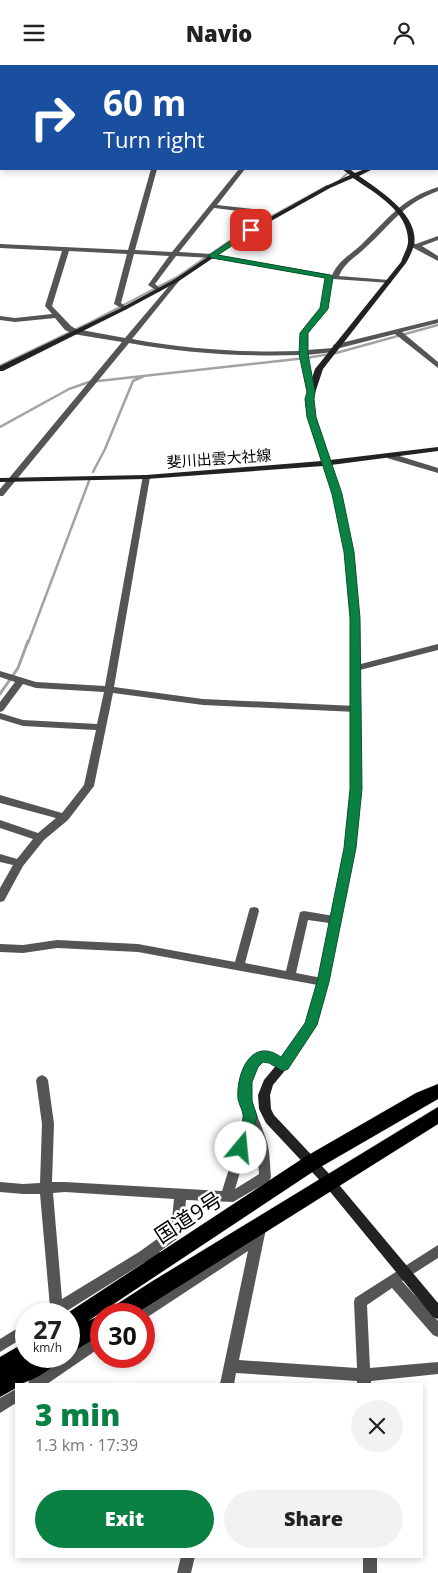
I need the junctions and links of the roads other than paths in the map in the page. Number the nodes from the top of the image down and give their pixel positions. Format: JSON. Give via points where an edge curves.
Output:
{"nodes":[{"id":1,"x":154,"y":170,"type":"edge"},
{"id":2,"x":241,"y":170,"type":"edge"},
{"id":3,"x":346,"y":170,"type":"edge"},
{"id":4,"x":368,"y":170,"type":"edge"},
{"id":5,"x":354,"y":176,"type":"junction"},
{"id":6,"x":438,"y":189,"type":"edge"},
{"id":7,"x":212,"y":206,"type":"junction"},
{"id":8,"x":397,"y":209,"type":"junction"},
{"id":9,"x":244,"y":234,"type":"junction"},
{"id":10,"x":438,"y":238,"type":"edge"},
{"id":11,"x":414,"y":245,"type":"junction"},
{"id":12,"x":0,"y":246,"type":"edge"},
{"id":13,"x":66,"y":249,"type":"junction"},
{"id":14,"x":131,"y":253,"type":"junction"},
{"id":15,"x":174,"y":255,"type":"junction"},
{"id":16,"x":212,"y":256,"type":"junction"},
{"id":17,"x":438,"y":259,"type":"edge"},
{"id":18,"x":332,"y":277,"type":"junction"},
{"id":19,"x":177,"y":280,"type":"junction"},
{"id":20,"x":389,"y":282,"type":"junction"},
{"id":21,"x":159,"y":289,"type":"junction"},
{"id":22,"x":125,"y":309,"type":"junction"},
{"id":23,"x":57,"y":317,"type":"junction"},
{"id":24,"x":0,"y":318,"type":"edge"},
{"id":25,"x":438,"y":321,"type":"edge"},
{"id":26,"x":77,"y":331,"type":"junction"},
{"id":27,"x":397,"y":332,"type":"junction"},
{"id":28,"x":125,"y":341,"type":"junction"},
{"id":29,"x":334,"y":348,"type":"junction"},
{"id":30,"x":303,"y":354,"type":"junction"},
{"id":31,"x":438,"y":364,"type":"edge"},
{"id":32,"x":0,"y":369,"type":"edge"},
{"id":33,"x":311,"y":392,"type":"junction"},
{"id":34,"x":438,"y":449,"type":"edge"},
{"id":35,"x":390,"y":457,"type":"junction"},
{"id":36,"x":328,"y":463,"type":"junction"},
{"id":37,"x":438,"y":471,"type":"edge"},
{"id":38,"x":146,"y":477,"type":"junction"},
{"id":39,"x":0,"y":479,"type":"edge"},
{"id":40,"x":12,"y":479,"type":"junction"},
{"id":41,"x":0,"y":494,"type":"edge"},
{"id":42,"x":438,"y":647,"type":"edge"},
{"id":43,"x":356,"y":668,"type":"junction"},
{"id":44,"x":0,"y":673,"type":"edge"},
{"id":45,"x":21,"y":680,"type":"junction"},
{"id":46,"x":110,"y":689,"type":"junction"},
{"id":47,"x":0,"y":709,"type":"edge"},
{"id":48,"x":356,"y":709,"type":"junction"},
{"id":49,"x":0,"y":716,"type":"edge"},
{"id":50,"x":100,"y":727,"type":"junction"},
{"id":51,"x":0,"y":799,"type":"edge"},
{"id":52,"x":64,"y":817,"type":"junction"},
{"id":53,"x":0,"y":825,"type":"edge"},
{"id":54,"x":40,"y":837,"type":"junction"},
{"id":55,"x":0,"y":858,"type":"edge"},
{"id":56,"x":19,"y":863,"type":"junction"},
{"id":57,"x":0,"y":898,"type":"edge"},
{"id":58,"x":254,"y":911,"type":"dead end"},
{"id":59,"x":336,"y":920,"type":"junction"},
{"id":60,"x":0,"y":948,"type":"edge"},
{"id":61,"x":240,"y":967,"type":"junction"},
{"id":62,"x":290,"y":976,"type":"junction"},
{"id":63,"x":323,"y":982,"type":"junction"},
{"id":64,"x":283,"y":1065,"type":"junction"},
{"id":65,"x":42,"y":1080,"type":"dead end"},
{"id":66,"x":438,"y":1091,"type":"edge"},
{"id":67,"x":438,"y":1115,"type":"edge"},
{"id":68,"x":251,"y":1116,"type":"junction"},
{"id":69,"x":311,"y":1163,"type":"junction"},
{"id":70,"x":331,"y":1184,"type":"junction"},
{"id":71,"x":0,"y":1187,"type":"edge"},
{"id":72,"x":46,"y":1187,"type":"junction"},
{"id":73,"x":181,"y":1193,"type":"junction"},
{"id":74,"x":227,"y":1196,"type":"junction"},
{"id":75,"x":259,"y":1230,"type":"junction"},
{"id":76,"x":437,"y":1254,"type":"edge"},
{"id":77,"x":143,"y":1256,"type":"junction"},
{"id":78,"x":168,"y":1258,"type":"junction"},
{"id":79,"x":398,"y":1276,"type":"junction"},
{"id":80,"x":58,"y":1303,"type":"edge"},
{"id":81,"x":77,"y":1303,"type":"edge"},
{"id":82,"x":136,"y":1303,"type":"edge"},
{"id":83,"x":80,"y":1305,"type":"edge"},
{"id":84,"x":155,"y":1305,"type":"edge"},
{"id":85,"x":438,"y":1313,"type":"edge"},
{"id":86,"x":438,"y":1331,"type":"edge"},
{"id":87,"x":15,"y":1336,"type":"edge"},
{"id":88,"x":0,"y":1346,"type":"edge"},
{"id":89,"x":90,"y":1347,"type":"edge"},
{"id":90,"x":231,"y":1366,"type":"junction"},
{"id":91,"x":15,"y":1368,"type":"edge"},
{"id":92,"x":32,"y":1368,"type":"edge"},
{"id":93,"x":438,"y":1368,"type":"edge"},
{"id":94,"x":364,"y":1379,"type":"edge"},
{"id":95,"x":36,"y":1383,"type":"edge"},
{"id":96,"x":227,"y":1383,"type":"edge"},
{"id":97,"x":4,"y":1385,"type":"edge"},
{"id":98,"x":0,"y":1406,"type":"edge"},
{"id":99,"x":188,"y":1558,"type":"edge"},
{"id":100,"x":370,"y":1558,"type":"edge"},
{"id":101,"x":184,"y":1573,"type":"edge"},
{"id":102,"x":370,"y":1573,"type":"edge"}],
"edges":[{"from":1,"to":14,"type":"street"},
{"from":2,"to":7,"type":"street"},
{"from":3,"to":5,"type":"street"},
{"from":4,"to":5,"type":"street"},
{"from":5,"to":8,"type":"street"},
{"from":5,"to":9,"type":"street"},
{"from":6,"to":8,"type":"street"},
{"from":7,"to":9,"type":"street","via":[[251,210]]},
{"from":7,"to":15,"type":"street"},
{"from":8,"to":11,"type":"street","via":[[410,229]]},
{"from":8,"to":18,"type":"street","via":[[362,247],[340,264]]},
{"from":9,"to":16,"type":"street"},
{"from":10,"to":11,"type":"street"},
{"from":11,"to":17,"type":"street"},
{"from":11,"to":20,"type":"street"},
{"from":12,"to":13,"type":"street"},
{"from":13,"to":14,"type":"street"},
{"from":13,"to":23,"type":"street","via":[[48,306]]},
{"from":14,"to":15,"type":"street"},
{"from":14,"to":22,"type":"street","via":[[117,304]]},
{"from":15,"to":16,"type":"street"},
{"from":15,"to":21,"type":"street","via":[[151,285]]},
{"from":16,"to":18,"type":"street"},
{"from":16,"to":19,"type":"street"},
{"from":18,"to":20,"type":"street"},
{"from":18,"to":30,"type":"street","via":[[324,309],[304,333]]},
{"from":19,"to":21,"type":"street"},
{"from":19,"to":28,"type":"street"},
{"from":20,"to":29,"type":"street"},
{"from":21,"to":22,"type":"street"},
{"from":22,"to":26,"type":"street"},
{"from":23,"to":24,"type":"street"},
{"from":23,"to":26,"type":"street","via":[[68,328]]},
{"from":25,"to":27,"type":"street"},
{"from":26,"to":28,"type":"street"},
{"from":26,"to":32,"type":"street"},
{"from":27,"to":29,"type":"street"},
{"from":27,"to":31,"type":"street"},
{"from":28,"to":30,"type":"street","via":[[190,350]]},
{"from":28,"to":40,"type":"street"},
{"from":29,"to":30,"type":"street"},
{"from":29,"to":33,"type":"street","via":[[319,369]]},
{"from":30,"to":33,"type":"street"},
{"from":33,"to":36,"type":"street","via":[[311,417]]},
{"from":34,"to":35,"type":"street","name":"斐川出雲大社線"},
{"from":35,"to":36,"type":"street","name":"斐川出雲大社線"},
{"from":35,"to":37,"type":"street"},
{"from":36,"to":38,"type":"street","name":"斐川出雲大社線"},
{"from":36,"to":43,"type":"street","via":[[349,552]]},
{"from":38,"to":40,"type":"street","name":"斐川出雲大社線"},
{"from":38,"to":46,"type":"street"},
{"from":39,"to":40,"type":"street","name":"斐川出雲大社線"},
{"from":40,"to":41,"type":"street"},
{"from":42,"to":43,"type":"street"},
{"from":43,"to":48,"type":"street"},
{"from":44,"to":45,"type":"street"},
{"from":45,"to":46,"type":"street","via":[[36,685]]},
{"from":45,"to":47,"type":"street"},
{"from":46,"to":48,"type":"street","via":[[203,701]]},
{"from":46,"to":50,"type":"street"},
{"from":48,"to":59,"type":"street","via":[[356,789],[350,848]]},
{"from":49,"to":50,"type":"street","via":[[23,723]]},
{"from":50,"to":52,"type":"street","via":[[89,786]]},
{"from":51,"to":52,"type":"street"},
{"from":52,"to":54,"type":"street"},
{"from":53,"to":54,"type":"street"},
{"from":54,"to":56,"type":"street"},
{"from":55,"to":56,"type":"street"},
{"from":56,"to":57,"type":"street"},
{"from":58,"to":61,"type":"street"},
{"from":59,"to":62,"type":"street","via":[[304,915]]},
{"from":59,"to":63,"type":"street"},
{"from":60,"to":61,"type":"street","via":[[23,949],[57,944],[138,948]]},
{"from":61,"to":62,"type":"street"},
{"from":62,"to":63,"type":"street"},
{"from":63,"to":64,"type":"street","via":[[311,1025]]},
{"from":64,"to":68,"type":"street","via":[[261,1056],[252,1063],[245,1082],[245,1101]]},
{"from":64,"to":69,"type":"street","via":[[268,1083],[264,1095],[265,1109],[270,1119]]},
{"from":65,"to":72,"type":"street","via":[[48,1124]]},
{"from":66,"to":69,"type":"highway","name":"国道9号"},
{"from":67,"to":70,"type":"highway"},
{"from":68,"to":74,"type":"street"},
{"from":68,"to":74,"type":"street","via":[[261,1141],[265,1177],[233,1197]]},
{"from":69,"to":70,"type":"street"},
{"from":69,"to":78,"type":"highway","name":"国道9号"},
{"from":70,"to":75,"type":"highway"},
{"from":70,"to":79,"type":"street"},
{"from":71,"to":72,"type":"street"},
{"from":72,"to":73,"type":"street"},
{"from":72,"to":80,"type":"street"},
{"from":73,"to":74,"type":"street"},
{"from":73,"to":77,"type":"street","via":[[177,1232]]},
{"from":75,"to":82,"type":"highway"},
{"from":75,"to":84,"type":"street"},
{"from":75,"to":90,"type":"street"},
{"from":76,"to":79,"type":"street"},
{"from":77,"to":78,"type":"street"},
{"from":77,"to":81,"type":"street"},
{"from":78,"to":83,"type":"highway","name":"国道9号"},
{"from":79,"to":85,"type":"street"},
{"from":79,"to":86,"type":"street"},
{"from":79,"to":94,"type":"street","via":[[360,1303]]},
{"from":87,"to":88,"type":"street"},
{"from":89,"to":95,"type":"street"},
{"from":90,"to":94,"type":"street"},
{"from":90,"to":96,"type":"street"},
{"from":91,"to":97,"type":"highway"},
{"from":92,"to":97,"type":"highway"},
{"from":93,"to":94,"type":"street"},
{"from":97,"to":98,"type":"street"},
{"from":99,"to":101,"type":"street"},
{"from":100,"to":102,"type":"street"}]}
